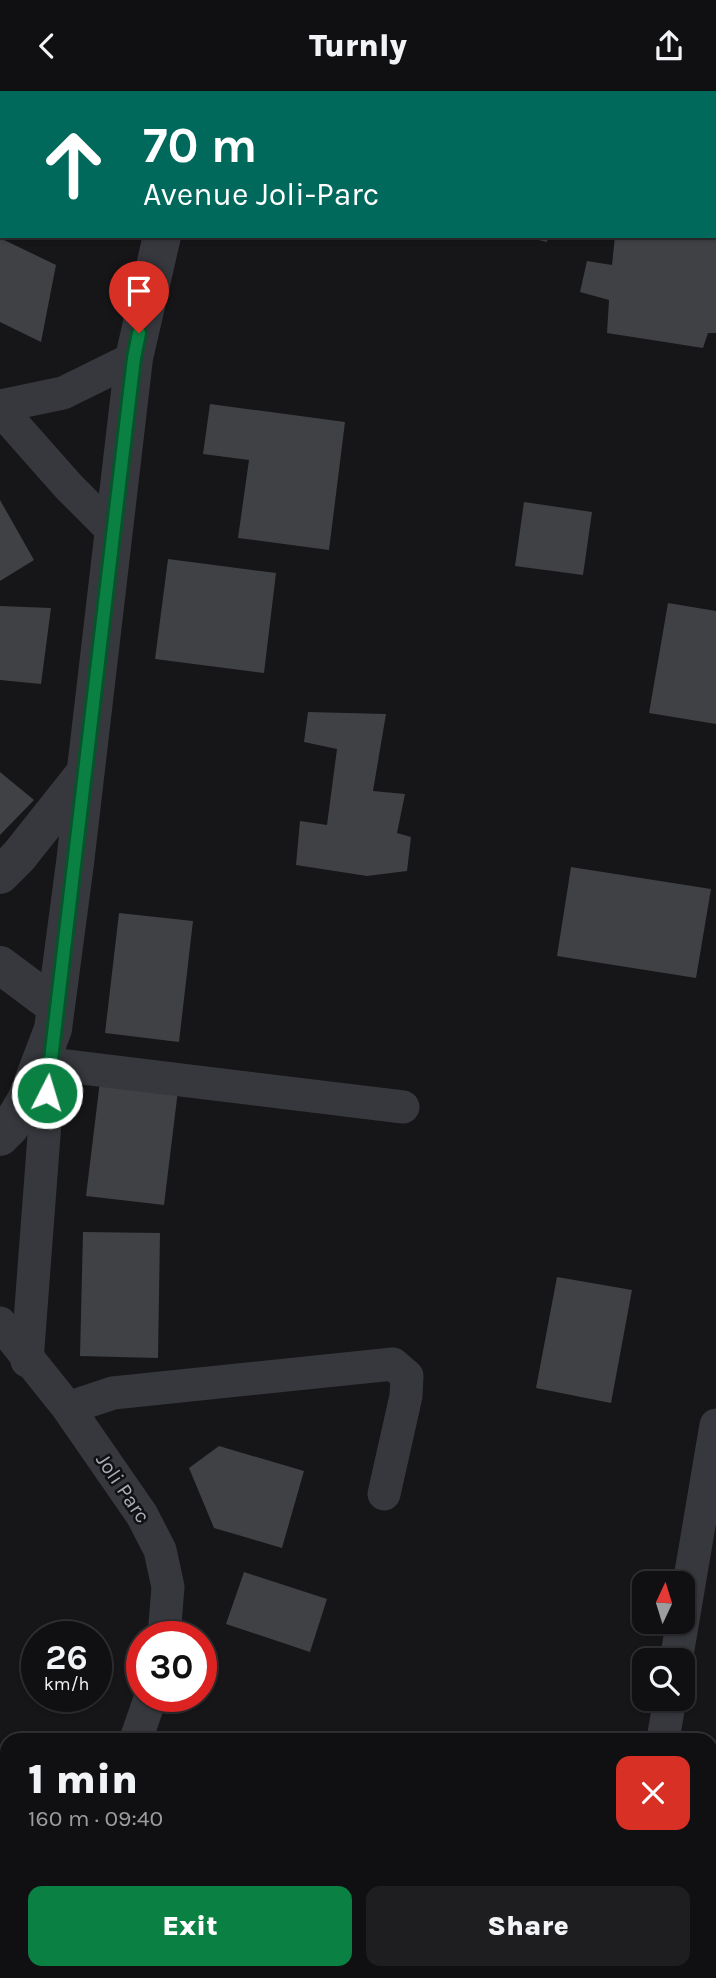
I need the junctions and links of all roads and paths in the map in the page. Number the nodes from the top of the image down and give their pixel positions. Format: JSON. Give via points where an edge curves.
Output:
{"nodes":[{"id":1,"x":162,"y":238,"type":"edge"},
{"id":2,"x":134,"y":358,"type":"junction"},
{"id":3,"x":0,"y":407,"type":"edge"},
{"id":4,"x":113,"y":531,"type":"junction"},
{"id":5,"x":85,"y":773,"type":"junction"},
{"id":6,"x":0,"y":875,"type":"edge"},
{"id":7,"x":0,"y":965,"type":"edge"},
{"id":8,"x":52,"y":1033,"type":"junction"},
{"id":9,"x":403,"y":1107,"type":"dead end"},
{"id":10,"x":0,"y":1137,"type":"edge"},
{"id":11,"x":0,"y":1323,"type":"edge"},
{"id":12,"x":27,"y":1361,"type":"junction"},
{"id":13,"x":68,"y":1408,"type":"junction"},
{"id":14,"x":716,"y":1425,"type":"edge"},
{"id":15,"x":384,"y":1494,"type":"dead end"},
{"id":16,"x":165,"y":1621,"type":"edge"},
{"id":17,"x":678,"y":1648,"type":"edge"},
{"id":18,"x":668,"y":1711,"type":"edge"},
{"id":19,"x":145,"y":1712,"type":"edge"},
{"id":20,"x":138,"y":1733,"type":"edge"},
{"id":21,"x":664,"y":1733,"type":"edge"}],
"edges":[{"from":1,"to":2,"type":"street"},
{"from":2,"to":3,"type":"street","via":[[63,393]]},
{"from":2,"to":4,"type":"street"},
{"from":3,"to":4,"type":"street"},
{"from":4,"to":5,"type":"street"},
{"from":5,"to":6,"type":"street"},
{"from":5,"to":8,"type":"street"},
{"from":7,"to":8,"type":"street"},
{"from":8,"to":9,"type":"street"},
{"from":8,"to":10,"type":"street","via":[[26,1100]]},
{"from":8,"to":12,"type":"street"},
{"from":11,"to":12,"type":"street","name":"Joli Parc"},
{"from":12,"to":13,"type":"street","name":"Joli Parc"},
{"from":13,"to":15,"type":"street","via":[[113,1393],[393,1364],[407,1376],[406,1397]]},
{"from":13,"to":16,"type":"street","name":"Joli Parc","via":[[142,1515],[160,1550],[168,1587]]},
{"from":14,"to":17,"type":"street"},
{"from":18,"to":21,"type":"street"},
{"from":19,"to":20,"type":"street"}]}
